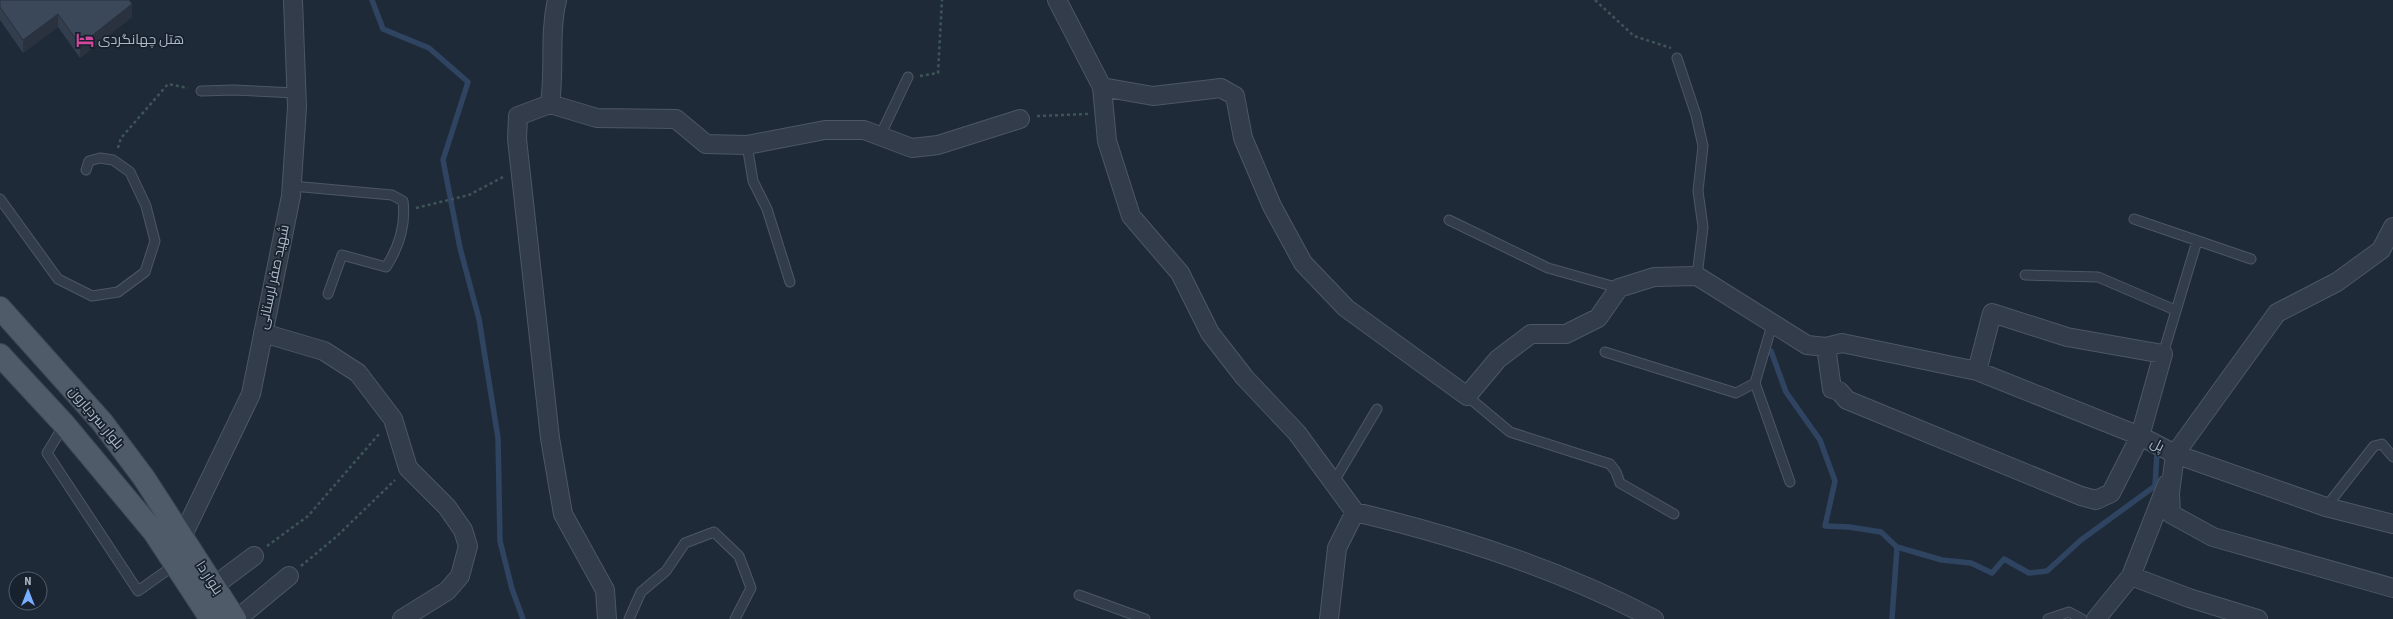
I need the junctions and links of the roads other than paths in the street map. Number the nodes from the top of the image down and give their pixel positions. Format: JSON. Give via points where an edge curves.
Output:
{"nodes":[{"id":1,"x":293,"y":0,"type":"edge"},
{"id":2,"x":557,"y":0,"type":"edge"},
{"id":3,"x":1057,"y":0,"type":"edge"},
{"id":4,"x":1677,"y":58,"type":"road end"},
{"id":5,"x":908,"y":77,"type":"road end"},
{"id":6,"x":1102,"y":87,"type":"junction"},
{"id":7,"x":201,"y":91,"type":"road end"},
{"id":8,"x":296,"y":93,"type":"junction"},
{"id":9,"x":550,"y":104,"type":"junction"},
{"id":10,"x":1020,"y":120,"type":"road end"},
{"id":11,"x":880,"y":136,"type":"junction"},
{"id":12,"x":747,"y":144,"type":"junction"},
{"id":13,"x":86,"y":170,"type":"dead end"},
{"id":14,"x":292,"y":186,"type":"junction"},
{"id":15,"x":0,"y":199,"type":"edge"},
{"id":16,"x":2134,"y":219,"type":"dead end"},
{"id":17,"x":1449,"y":220,"type":"dead end"},
{"id":18,"x":2393,"y":227,"type":"edge"},
{"id":19,"x":2198,"y":241,"type":"junction"},
{"id":20,"x":2251,"y":259,"type":"dead end"},
{"id":21,"x":2025,"y":275,"type":"dead end"},
{"id":22,"x":1697,"y":276,"type":"junction"},
{"id":23,"x":790,"y":282,"type":"dead end"},
{"id":24,"x":1619,"y":288,"type":"junction"},
{"id":25,"x":328,"y":294,"type":"dead end"},
{"id":26,"x":0,"y":308,"type":"edge"},
{"id":27,"x":2175,"y":310,"type":"junction"},
{"id":28,"x":1772,"y":325,"type":"junction"},
{"id":29,"x":263,"y":333,"type":"junction"},
{"id":30,"x":1826,"y":347,"type":"junction"},
{"id":31,"x":1605,"y":352,"type":"dead end"},
{"id":32,"x":2163,"y":354,"type":"junction"},
{"id":33,"x":0,"y":355,"type":"edge"},
{"id":34,"x":1977,"y":371,"type":"junction"},
{"id":35,"x":1755,"y":383,"type":"junction"},
{"id":36,"x":1467,"y":396,"type":"junction"},
{"id":37,"x":1377,"y":409,"type":"dead end"},
{"id":38,"x":64,"y":424,"type":"junction"},
{"id":39,"x":2140,"y":436,"type":"junction"},
{"id":40,"x":2393,"y":457,"type":"edge"},
{"id":41,"x":2174,"y":461,"type":"junction"},
{"id":42,"x":1790,"y":482,"type":"dead end"},
{"id":43,"x":1333,"y":483,"type":"junction"},
{"id":44,"x":2326,"y":507,"type":"junction"},
{"id":45,"x":1355,"y":512,"type":"junction"},
{"id":46,"x":1674,"y":514,"type":"dead end"},
{"id":47,"x":2393,"y":524,"type":"edge"},
{"id":48,"x":174,"y":550,"type":"junction"},
{"id":49,"x":254,"y":556,"type":"road end"},
{"id":50,"x":289,"y":576,"type":"road end"},
{"id":51,"x":2131,"y":576,"type":"junction"},
{"id":52,"x":214,"y":586,"type":"junction"},
{"id":53,"x":2393,"y":588,"type":"edge"},
{"id":54,"x":1079,"y":595,"type":"dead end"},
{"id":55,"x":211,"y":619,"type":"edge"},
{"id":56,"x":236,"y":619,"type":"edge"},
{"id":57,"x":402,"y":619,"type":"edge"},
{"id":58,"x":607,"y":619,"type":"edge"},
{"id":59,"x":629,"y":619,"type":"edge"},
{"id":60,"x":735,"y":619,"type":"edge"},
{"id":61,"x":1145,"y":619,"type":"edge"},
{"id":62,"x":1329,"y":619,"type":"edge"},
{"id":63,"x":1654,"y":619,"type":"edge"},
{"id":64,"x":2048,"y":619,"type":"edge"},
{"id":65,"x":2082,"y":619,"type":"edge"},
{"id":66,"x":2096,"y":619,"type":"edge"},
{"id":67,"x":2258,"y":619,"type":"edge"}],
"edges":[{"from":1,"to":8,"type":"street","name":"شهید صفر لرستانی"},
{"from":2,"to":9,"type":"street","via":[[552,19],[554,77]]},
{"from":3,"to":6,"type":"street"},
{"from":4,"to":22,"type":"lane","via":[[1696,115],[1703,146],[1698,191],[1703,227]]},
{"from":5,"to":11,"type":"lane"},
{"from":6,"to":36,"type":"street","via":[[1154,96],[1221,88],[1235,96],[1243,138],[1272,206],[1303,263],[1346,308]]},
{"from":6,"to":43,"type":"street","via":[[1107,141],[1131,216],[1180,273],[1210,333],[1245,378],[1297,433]]},
{"from":7,"to":8,"type":"lane"},
{"from":8,"to":14,"type":"street","name":"شهید صفر لرستانی"},
{"from":9,"to":12,"type":"street","via":[[597,118],[676,120],[706,144]]},
{"from":9,"to":58,"type":"street","via":[[518,116],[520,168],[550,438],[563,514],[605,590]]},
{"from":10,"to":11,"type":"street","via":[[938,145],[912,148]]},
{"from":11,"to":12,"type":"street","via":[[864,130],[825,130]]},
{"from":12,"to":23,"type":"lane","via":[[753,181],[767,209]]},
{"from":13,"to":15,"type":"lane","via":[[89,161],[100,158],[113,160],[130,172],[146,206],[155,241],[145,272],[118,292],[92,296],[58,279]]},
{"from":14,"to":25,"type":"lane","via":[[392,195],[402,201],[402,228],[397,250],[386,267],[342,255]]},
{"from":14,"to":29,"type":"street","name":"شهید صفر لرستانی"},
{"from":16,"to":19,"type":"lane"},
{"from":17,"to":24,"type":"lane","via":[[1548,268]]},
{"from":18,"to":41,"type":"street","via":[[2381,250],[2337,282],[2277,313]]},
{"from":19,"to":20,"type":"lane"},
{"from":19,"to":27,"type":"lane"},
{"from":21,"to":27,"type":"lane","via":[[2098,277]]},
{"from":22,"to":24,"type":"street","via":[[1654,277]]},
{"from":22,"to":28,"type":"street","name":"پل"},
{"from":24,"to":36,"type":"street","via":[[1598,318],[1566,334],[1531,334],[1498,359]]},
{"from":26,"to":48,"type":"main road","name":"بلوار سردیارون","via":[[102,422],[144,478]]},
{"from":27,"to":32,"type":"lane"},
{"from":28,"to":30,"type":"street","name":"پل","via":[[1807,345]]},
{"from":28,"to":35,"type":"lane"},
{"from":29,"to":48,"type":"street","name":"شهید صفر لرستانی","via":[[251,394]]},
{"from":29,"to":57,"type":"street","via":[[324,351],[358,373],[393,419],[408,468],[447,507],[463,530],[468,546],[460,576],[451,586]]},
{"from":30,"to":34,"type":"street","name":"پل","via":[[1842,343]]},
{"from":30,"to":39,"type":"street","via":[[1832,389],[1839,391],[1847,400],[2081,496],[2096,500],[2111,493]]},
{"from":31,"to":35,"type":"lane","via":[[1736,393]]},
{"from":32,"to":34,"type":"street","via":[[2067,337],[1992,313]]},
{"from":32,"to":39,"type":"street"},
{"from":33,"to":38,"type":"main road","name":"بلوار سردیارون"},
{"from":34,"to":39,"type":"street","name":"پل"},
{"from":35,"to":42,"type":"lane"},
{"from":36,"to":46,"type":"lane","via":[[1510,432],[1610,464],[1620,483]]},
{"from":37,"to":43,"type":"lane"},
{"from":38,"to":48,"type":"main road","name":"بلوار سردیارون"},
{"from":38,"to":48,"type":"lane","via":[[47,454],[138,591]]},
{"from":39,"to":41,"type":"street","name":"پل"},
{"from":40,"to":44,"type":"lane","via":[[2382,444],[2374,446]]},
{"from":41,"to":44,"type":"street","name":"پل"},
{"from":41,"to":51,"type":"street"},
{"from":41,"to":53,"type":"street","via":[[2170,493],[2171,514],[2213,537]]},
{"from":43,"to":45,"type":"street"},
{"from":44,"to":47,"type":"street","name":"پل"},
{"from":45,"to":62,"type":"street","via":[[1337,548]]},
{"from":45,"to":63,"type":"street","via":[[1421,528],[1514,559],[1617,599]]},
{"from":48,"to":52,"type":"main road","name":"بلوار دا"},
{"from":48,"to":55,"type":"main road","name":"بلوار دا"},
{"from":49,"to":52,"type":"street"},
{"from":50,"to":56,"type":"street"},
{"from":51,"to":66,"type":"street"},
{"from":51,"to":67,"type":"street","via":[[2189,598]]},
{"from":52,"to":56,"type":"main road","name":"بلوار دا"},
{"from":54,"to":61,"type":"lane"},
{"from":59,"to":60,"type":"lane","via":[[641,592],[666,571],[684,542],[714,532],[738,556],[751,588]]},
{"from":64,"to":65,"type":"lane","via":[[2069,612]]}]}
